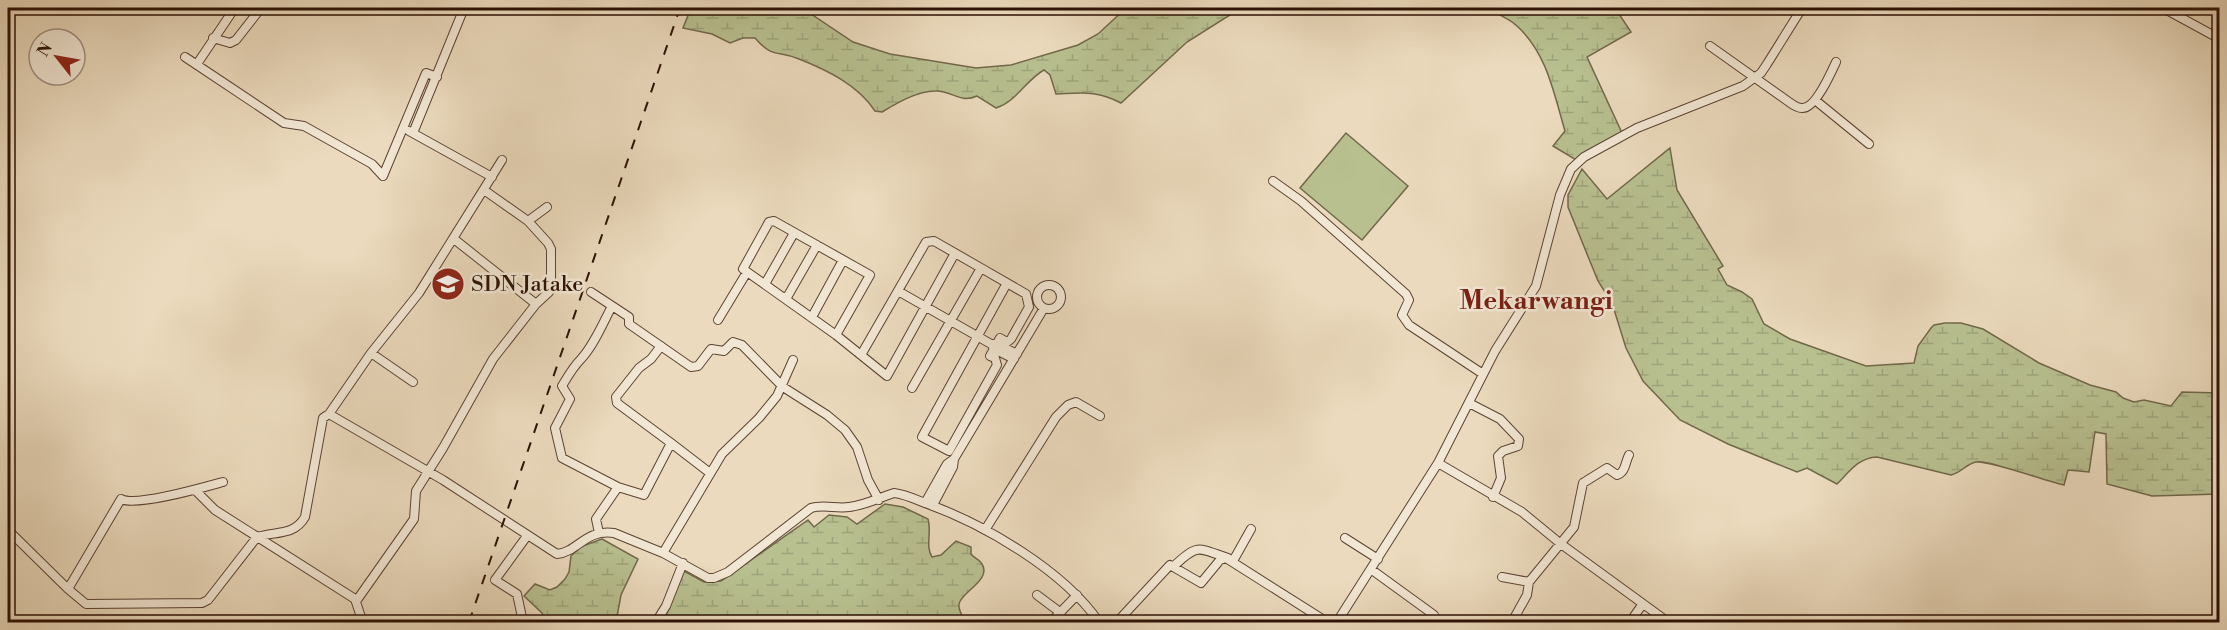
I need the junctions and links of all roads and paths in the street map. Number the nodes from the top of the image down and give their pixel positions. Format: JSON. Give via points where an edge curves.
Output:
{"nodes":[{"id":1,"x":261,"y":8,"type":"edge"},
{"id":2,"x":464,"y":8,"type":"edge"},
{"id":3,"x":1802,"y":8,"type":"edge"},
{"id":4,"x":2163,"y":8,"type":"edge"},
{"id":5,"x":231,"y":12,"type":"dead end"},
{"id":6,"x":213,"y":38,"type":"junction"},
{"id":7,"x":2220,"y":39,"type":"edge"},
{"id":8,"x":1710,"y":46,"type":"dead end"},
{"id":9,"x":185,"y":57,"type":"dead end"},
{"id":10,"x":1836,"y":62,"type":"dead end"},
{"id":11,"x":196,"y":64,"type":"junction"},
{"id":12,"x":438,"y":77,"type":"junction"},
{"id":13,"x":1754,"y":78,"type":"junction"},
{"id":14,"x":1815,"y":100,"type":"junction"},
{"id":15,"x":403,"y":128,"type":"junction"},
{"id":16,"x":413,"y":133,"type":"junction"},
{"id":17,"x":1869,"y":144,"type":"dead end"},
{"id":18,"x":501,"y":160,"type":"dead end"},
{"id":19,"x":388,"y":163,"type":"junction"},
{"id":20,"x":372,"y":164,"type":"junction"},
{"id":21,"x":492,"y":177,"type":"junction"},
{"id":22,"x":1274,"y":180,"type":"dead end"},
{"id":23,"x":484,"y":190,"type":"junction"},
{"id":24,"x":546,"y":207,"type":"dead end"},
{"id":25,"x":528,"y":221,"type":"junction"},
{"id":26,"x":794,"y":232,"type":"junction"},
{"id":27,"x":454,"y":239,"type":"junction"},
{"id":28,"x":817,"y":245,"type":"junction"},
{"id":29,"x":955,"y":254,"type":"junction"},
{"id":30,"x":843,"y":260,"type":"junction"},
{"id":31,"x":981,"y":268,"type":"junction"},
{"id":32,"x":747,"y":272,"type":"junction"},
{"id":33,"x":765,"y":284,"type":"junction"},
{"id":34,"x":1007,"y":284,"type":"junction"},
{"id":35,"x":898,"y":291,"type":"junction"},
{"id":36,"x":591,"y":292,"type":"dead end"},
{"id":37,"x":786,"y":299,"type":"junction"},
{"id":38,"x":536,"y":303,"type":"junction"},
{"id":39,"x":612,"y":306,"type":"junction"},
{"id":40,"x":926,"y":307,"type":"junction"},
{"id":41,"x":1044,"y":308,"type":"dead end"},
{"id":42,"x":812,"y":317,"type":"junction"},
{"id":43,"x":718,"y":320,"type":"dead end"},
{"id":44,"x":951,"y":321,"type":"junction"},
{"id":45,"x":836,"y":335,"type":"junction"},
{"id":46,"x":978,"y":336,"type":"junction"},
{"id":47,"x":994,"y":345,"type":"junction"},
{"id":48,"x":661,"y":346,"type":"junction"},
{"id":49,"x":371,"y":353,"type":"junction"},
{"id":50,"x":861,"y":355,"type":"junction"},
{"id":51,"x":1015,"y":357,"type":"junction"},
{"id":52,"x":793,"y":360,"type":"dead end"},
{"id":53,"x":1483,"y":374,"type":"junction"},
{"id":54,"x":413,"y":382,"type":"dead end"},
{"id":55,"x":783,"y":387,"type":"junction"},
{"id":56,"x":912,"y":388,"type":"dead end"},
{"id":57,"x":1469,"y":404,"type":"junction"},
{"id":58,"x":329,"y":414,"type":"junction"},
{"id":59,"x":1100,"y":416,"type":"dead end"},
{"id":60,"x":671,"y":443,"type":"junction"},
{"id":61,"x":1629,"y":455,"type":"dead end"},
{"id":62,"x":1438,"y":463,"type":"junction"},
{"id":63,"x":429,"y":472,"type":"junction"},
{"id":64,"x":710,"y":473,"type":"junction"},
{"id":65,"x":224,"y":482,"type":"dead end"},
{"id":66,"x":618,"y":487,"type":"junction"},
{"id":67,"x":195,"y":490,"type":"junction"},
{"id":68,"x":1493,"y":497,"type":"junction"},
{"id":69,"x":879,"y":500,"type":"junction"},
{"id":70,"x":929,"y":504,"type":"junction"},
{"id":71,"x":1251,"y":529,"type":"dead end"},
{"id":72,"x":8,"y":530,"type":"edge"},
{"id":73,"x":986,"y":530,"type":"junction"},
{"id":74,"x":599,"y":533,"type":"junction"},
{"id":75,"x":527,"y":536,"type":"junction"},
{"id":76,"x":257,"y":537,"type":"junction"},
{"id":77,"x":1345,"y":538,"type":"dead end"},
{"id":78,"x":1561,"y":544,"type":"junction"},
{"id":79,"x":663,"y":554,"type":"junction"},
{"id":80,"x":1378,"y":559,"type":"junction"},
{"id":81,"x":1231,"y":560,"type":"junction"},
{"id":82,"x":683,"y":563,"type":"junction"},
{"id":83,"x":1174,"y":566,"type":"junction"},
{"id":84,"x":1372,"y":570,"type":"junction"},
{"id":85,"x":1502,"y":577,"type":"dead end"},
{"id":86,"x":1530,"y":582,"type":"junction"},
{"id":87,"x":68,"y":589,"type":"junction"},
{"id":88,"x":1037,"y":595,"type":"dead end"},
{"id":89,"x":1077,"y":595,"type":"junction"},
{"id":90,"x":357,"y":600,"type":"junction"},
{"id":91,"x":1642,"y":605,"type":"junction"},
{"id":92,"x":1061,"y":613,"type":"junction"},
{"id":93,"x":1434,"y":615,"type":"dead end"},
{"id":94,"x":1516,"y":620,"type":"edge"},
{"id":95,"x":365,"y":622,"type":"edge"},
{"id":96,"x":524,"y":622,"type":"edge"},
{"id":97,"x":656,"y":622,"type":"edge"},
{"id":98,"x":1052,"y":622,"type":"edge"},
{"id":99,"x":1099,"y":622,"type":"edge"},
{"id":100,"x":1117,"y":622,"type":"edge"},
{"id":101,"x":1328,"y":622,"type":"edge"},
{"id":102,"x":1340,"y":622,"type":"edge"},
{"id":103,"x":1630,"y":622,"type":"edge"},
{"id":104,"x":1668,"y":622,"type":"edge"},
{"id":105,"x":2008,"y":622,"type":"edge"},
{"id":106,"x":2026,"y":622,"type":"edge"}],
"edges":[{"from":1,"to":6,"type":"street","via":[[236,40],[230,43]]},
{"from":2,"to":12,"type":"street"},
{"from":3,"to":13,"type":"street"},
{"from":4,"to":7,"type":"street"},
{"from":5,"to":6,"type":"street"},
{"from":6,"to":11,"type":"street"},
{"from":8,"to":13,"type":"street"},
{"from":9,"to":11,"type":"street"},
{"from":10,"to":14,"type":"street"},
{"from":11,"to":20,"type":"street","via":[[284,123],[304,126]]},
{"from":12,"to":15,"type":"street","via":[[426,73]]},
{"from":12,"to":16,"type":"street"},
{"from":13,"to":14,"type":"street","via":[[1798,107],[1808,107]]},
{"from":13,"to":53,"type":"street","via":[[1734,91],[1637,128],[1576,163],[1560,195],[1536,286]]},
{"from":14,"to":17,"type":"street"},
{"from":15,"to":16,"type":"street"},
{"from":15,"to":19,"type":"street"},
{"from":16,"to":21,"type":"street"},
{"from":18,"to":21,"type":"street"},
{"from":19,"to":20,"type":"street"},
{"from":19,"to":20,"type":"street","via":[[383,176]]},
{"from":21,"to":23,"type":"street"},
{"from":22,"to":53,"type":"street","via":[[1406,294],[1409,300],[1402,315],[1408,325]]},
{"from":23,"to":25,"type":"street"},
{"from":23,"to":27,"type":"street"},
{"from":24,"to":25,"type":"street"},
{"from":25,"to":38,"type":"street","via":[[550,249],[551,286]]},
{"from":26,"to":28,"type":"street"},
{"from":26,"to":32,"type":"street","via":[[769,222],[743,269]]},
{"from":26,"to":33,"type":"street"},
{"from":27,"to":38,"type":"street"},
{"from":27,"to":49,"type":"street","via":[[419,293]]},
{"from":28,"to":30,"type":"street"},
{"from":28,"to":37,"type":"street"},
{"from":29,"to":31,"type":"street"},
{"from":29,"to":35,"type":"street","via":[[934,241],[926,242]]},
{"from":29,"to":40,"type":"street"},
{"from":30,"to":42,"type":"street"},
{"from":30,"to":45,"type":"street","via":[[870,275]]},
{"from":31,"to":34,"type":"street"},
{"from":31,"to":44,"type":"street"},
{"from":32,"to":33,"type":"street"},
{"from":32,"to":43,"type":"street"},
{"from":33,"to":37,"type":"street"},
{"from":34,"to":46,"type":"street"},
{"from":34,"to":47,"type":"street","via":[[1026,294],[1029,307],[1011,339],[1007,342],[1000,338]]},
{"from":35,"to":40,"type":"street"},
{"from":35,"to":50,"type":"street"},
{"from":36,"to":39,"type":"street"},
{"from":37,"to":42,"type":"street"},
{"from":38,"to":63,"type":"street","via":[[493,359]]},
{"from":39,"to":48,"type":"street","via":[[629,317],[629,324]]},
{"from":39,"to":66,"type":"street","via":[[562,386],[570,399],[555,428],[562,458]]},
{"from":40,"to":44,"type":"street"},
{"from":40,"to":50,"type":"street","via":[[887,376]]},
{"from":41,"to":51,"type":"street"},
{"from":42,"to":45,"type":"street"},
{"from":44,"to":46,"type":"street"},
{"from":44,"to":56,"type":"street"},
{"from":45,"to":50,"type":"street"},
{"from":46,"to":47,"type":"street"},
{"from":46,"to":47,"type":"street","via":[[922,437],[949,451],[997,365],[990,356]]},
{"from":47,"to":51,"type":"street"},
{"from":48,"to":55,"type":"street","via":[[691,367],[698,366],[711,349],[724,351],[733,342],[742,345]]},
{"from":48,"to":60,"type":"street","via":[[615,397],[617,403]]},
{"from":49,"to":54,"type":"street"},
{"from":49,"to":58,"type":"street"},
{"from":51,"to":70,"type":"street"},
{"from":52,"to":55,"type":"street"},
{"from":53,"to":57,"type":"street"},
{"from":55,"to":64,"type":"street","via":[[759,418],[722,454]]},
{"from":55,"to":69,"type":"street","via":[[845,430],[857,447]]},
{"from":57,"to":62,"type":"street"},
{"from":57,"to":68,"type":"street","via":[[1500,419],[1519,439],[1518,446],[1498,456],[1501,478]]},
{"from":58,"to":63,"type":"street"},
{"from":58,"to":76,"type":"street","via":[[323,418],[305,517],[295,529]]},
{"from":59,"to":73,"type":"street","via":[[1076,402],[1063,409]]},
{"from":60,"to":64,"type":"street"},
{"from":60,"to":66,"type":"street","via":[[644,495]]},
{"from":61,"to":78,"type":"street","via":[[1620,474],[1607,468],[1583,483],[1575,524]]},
{"from":62,"to":68,"type":"street"},
{"from":62,"to":80,"type":"street"},
{"from":63,"to":75,"type":"street"},
{"from":63,"to":90,"type":"street","via":[[415,495],[414,519]]},
{"from":64,"to":79,"type":"street"},
{"from":65,"to":67,"type":"street"},
{"from":66,"to":74,"type":"street","via":[[596,519]]},
{"from":67,"to":76,"type":"street","via":[[210,506]]},
{"from":67,"to":87,"type":"street","via":[[126,502],[121,499]]},
{"from":68,"to":78,"type":"street","via":[[1522,512]]},
{"from":69,"to":70,"type":"street","via":[[894,493]]},
{"from":69,"to":82,"type":"street","via":[[849,507],[811,508],[728,572],[714,578]]},
{"from":70,"to":73,"type":"street"},
{"from":71,"to":81,"type":"street"},
{"from":72,"to":87,"type":"street"},
{"from":73,"to":89,"type":"street"},
{"from":74,"to":75,"type":"street","via":[[560,554]]},
{"from":74,"to":79,"type":"street","via":[[614,533]]},
{"from":75,"to":96,"type":"street","via":[[495,580],[517,594]]},
{"from":76,"to":87,"type":"street","via":[[202,603],[92,605],[82,602]]},
{"from":76,"to":90,"type":"street"},
{"from":77,"to":80,"type":"street"},
{"from":78,"to":86,"type":"street"},
{"from":78,"to":91,"type":"street"},
{"from":79,"to":82,"type":"street"},
{"from":80,"to":84,"type":"street"},
{"from":81,"to":83,"type":"street","via":[[1202,549],[1191,550]]},
{"from":81,"to":83,"type":"street","via":[[1220,560],[1201,583]]},
{"from":81,"to":101,"type":"street"},
{"from":82,"to":97,"type":"street"},
{"from":83,"to":100,"type":"street","via":[[1166,567]]},
{"from":84,"to":93,"type":"street"},
{"from":84,"to":102,"type":"street"},
{"from":85,"to":86,"type":"street"},
{"from":86,"to":94,"type":"street"},
{"from":88,"to":92,"type":"street"},
{"from":89,"to":92,"type":"street"},
{"from":89,"to":99,"type":"street"},
{"from":90,"to":95,"type":"street"},
{"from":91,"to":103,"type":"street"},
{"from":91,"to":104,"type":"street"},
{"from":92,"to":98,"type":"street"},
{"from":105,"to":106,"type":"street"}]}
